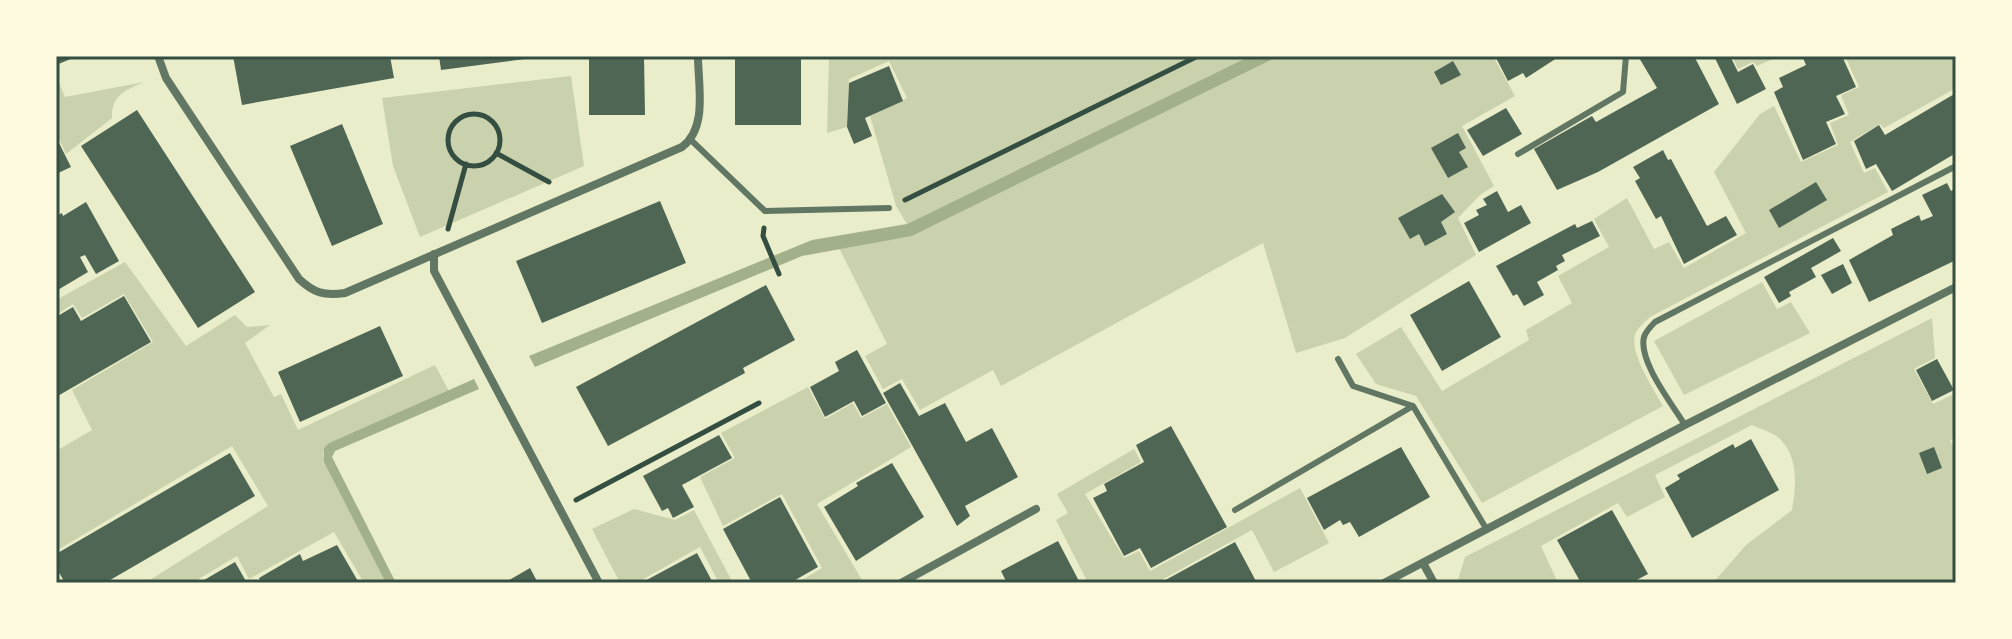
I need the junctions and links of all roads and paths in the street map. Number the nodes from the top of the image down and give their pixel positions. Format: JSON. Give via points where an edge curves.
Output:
{"nodes":[{"id":1,"x":158,"y":56,"type":"edge"},
{"id":2,"x":698,"y":56,"type":"edge"},
{"id":3,"x":1198,"y":56,"type":"edge"},
{"id":4,"x":1626,"y":56,"type":"edge"},
{"id":5,"x":691,"y":140,"type":"junction"},
{"id":6,"x":496,"y":153,"type":"junction"},
{"id":7,"x":1518,"y":154,"type":"dead end"},
{"id":8,"x":466,"y":164,"type":"junction"},
{"id":9,"x":1956,"y":166,"type":"edge"},
{"id":10,"x":571,"y":194,"type":"junction"},
{"id":11,"x":889,"y":208,"type":"joint"},
{"id":12,"x":438,"y":252,"type":"junction"},
{"id":13,"x":771,"y":254,"type":"dead end"},
{"id":14,"x":778,"y":271,"type":"dead end"},
{"id":15,"x":1956,"y":287,"type":"edge"},
{"id":16,"x":1338,"y":359,"type":"dead end"},
{"id":17,"x":759,"y":403,"type":"dead end"},
{"id":18,"x":1413,"y":406,"type":"junction"},
{"id":19,"x":1685,"y":425,"type":"junction"},
{"id":20,"x":560,"y":508,"type":"junction"},
{"id":21,"x":1036,"y":509,"type":"dead end"},
{"id":22,"x":1235,"y":510,"type":"dead end"},
{"id":23,"x":1487,"y":530,"type":"junction"},
{"id":24,"x":1423,"y":563,"type":"junction"},
{"id":25,"x":599,"y":583,"type":"edge"},
{"id":26,"x":901,"y":583,"type":"edge"},
{"id":27,"x":1384,"y":583,"type":"edge"},
{"id":28,"x":1434,"y":583,"type":"edge"}],
"edges":[{"from":1,"to":12,"type":"street","via":[[166,78],[299,279],[312,290],[327,296],[345,293]]},
{"from":2,"to":5,"type":"street","via":[[699,120]]},
{"from":3,"to":11,"type":"path"},
{"from":4,"to":7,"type":"lane","via":[[1623,92]]},
{"from":5,"to":10,"type":"street"},
{"from":5,"to":11,"type":"lane","via":[[765,211]]},
{"from":6,"to":8,"type":"path","via":[[481,165]]},
{"from":6,"to":8,"type":"path","via":[[500,140],[495,124],[481,114],[463,116],[449,137],[452,153]]},
{"from":6,"to":10,"type":"path"},
{"from":8,"to":12,"type":"path"},
{"from":9,"to":19,"type":"lane","via":[[1655,322],[1644,334],[1642,348]]},
{"from":10,"to":12,"type":"street"},
{"from":12,"to":20,"type":"street","via":[[434,271]]},
{"from":13,"to":14,"type":"path"},
{"from":15,"to":19,"type":"street"},
{"from":16,"to":18,"type":"lane","via":[[1353,386]]},
{"from":17,"to":20,"type":"path"},
{"from":18,"to":22,"type":"lane"},
{"from":18,"to":23,"type":"lane"},
{"from":19,"to":23,"type":"street"},
{"from":20,"to":25,"type":"street"},
{"from":21,"to":26,"type":"street"},
{"from":23,"to":24,"type":"street"},
{"from":24,"to":27,"type":"street"},
{"from":24,"to":28,"type":"street"}]}
